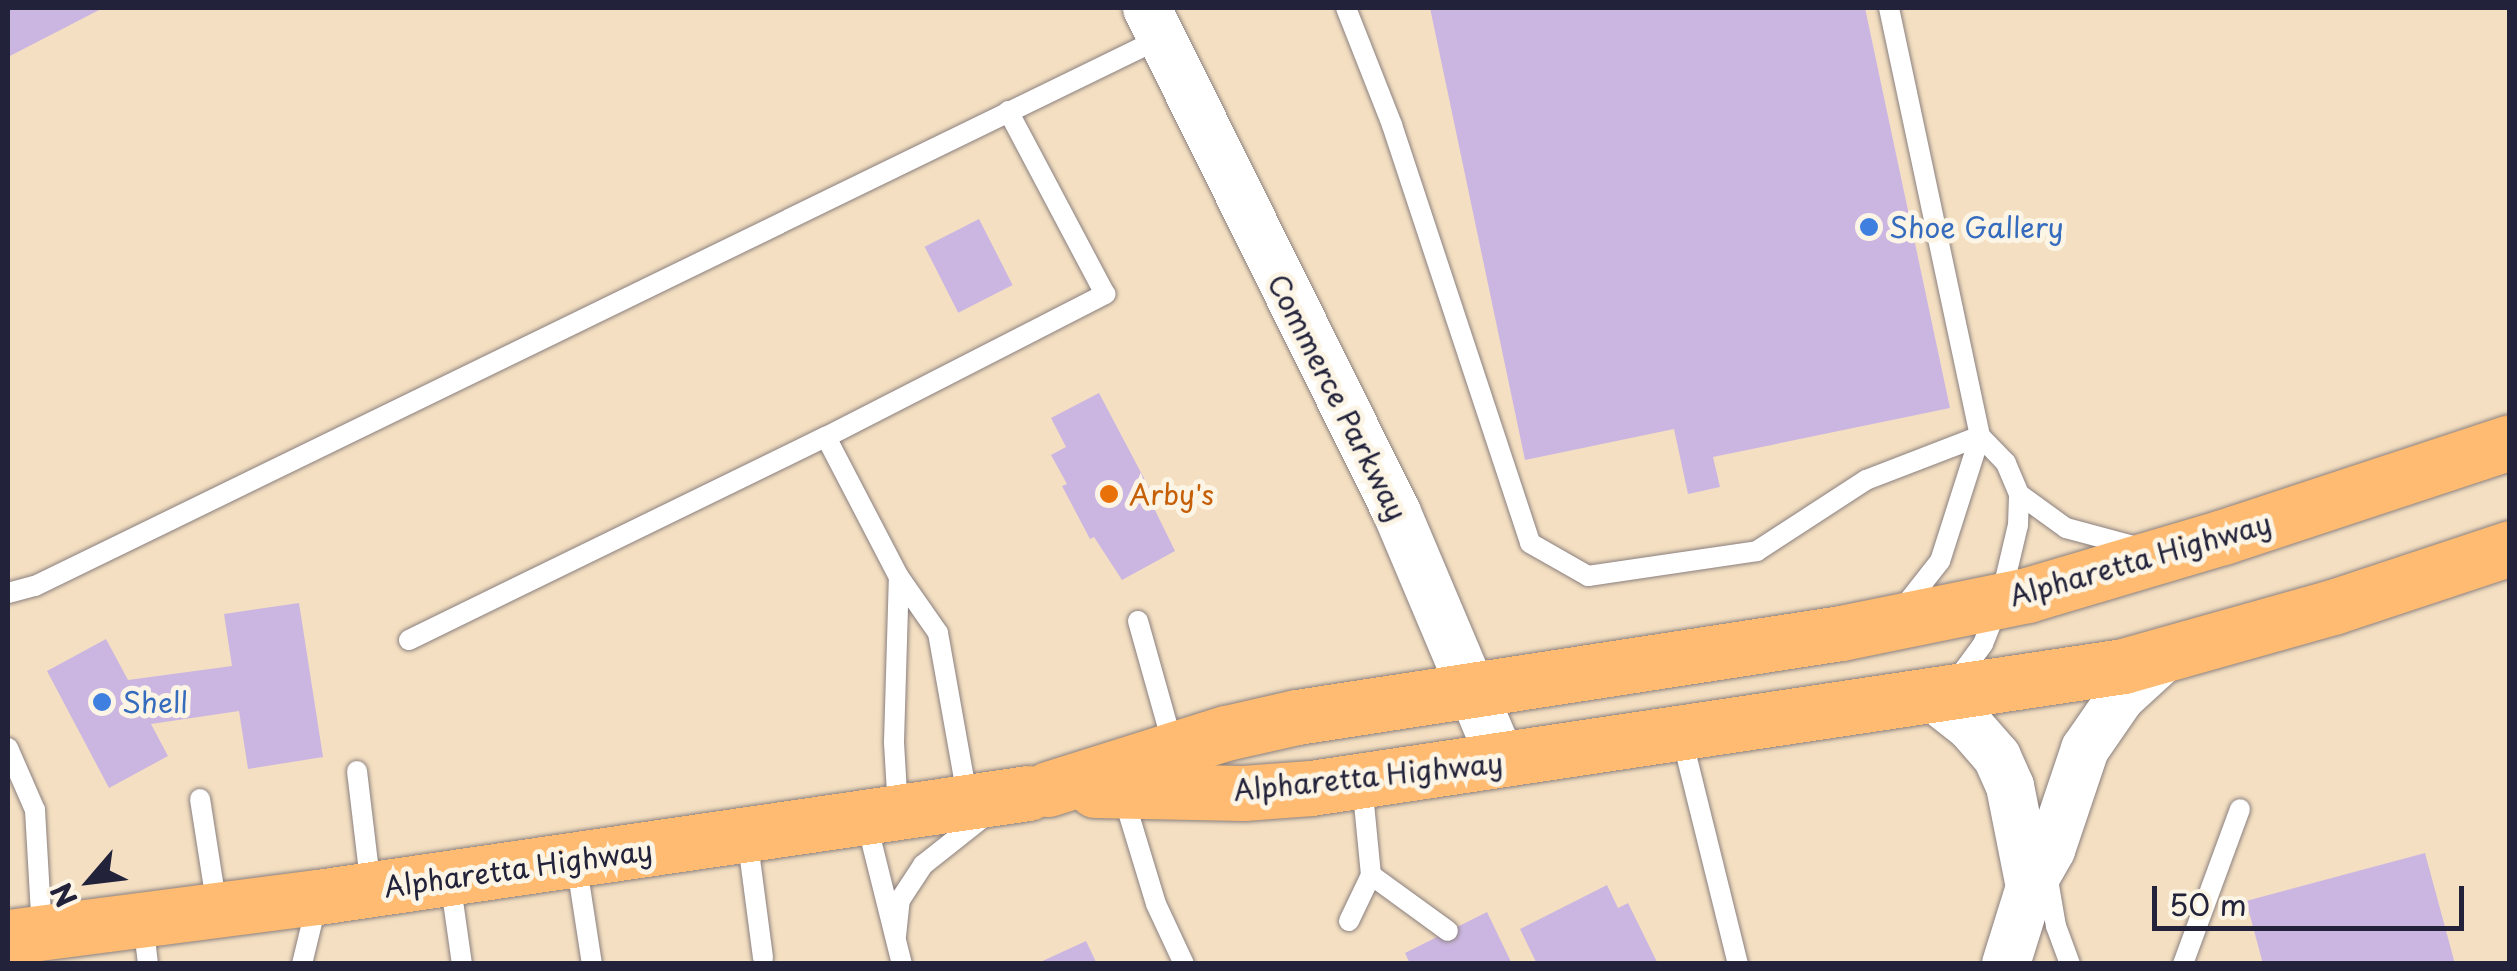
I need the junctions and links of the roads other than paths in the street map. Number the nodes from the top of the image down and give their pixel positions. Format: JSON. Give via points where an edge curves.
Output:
{"nodes":[{"id":1,"x":1346,"y":8,"type":"edge"},
{"id":2,"x":1889,"y":8,"type":"edge"},
{"id":3,"x":1157,"y":17,"type":"edge"},
{"id":4,"x":1008,"y":111,"type":"junction"},
{"id":5,"x":826,"y":436,"type":"junction"},
{"id":6,"x":1980,"y":436,"type":"junction"},
{"id":7,"x":2510,"y":442,"type":"edge"},
{"id":8,"x":2019,"y":494,"type":"junction"},
{"id":9,"x":2510,"y":548,"type":"edge"},
{"id":10,"x":2168,"y":554,"type":"junction"},
{"id":11,"x":898,"y":577,"type":"junction"},
{"id":12,"x":8,"y":593,"type":"edge"},
{"id":13,"x":2000,"y":601,"type":"junction"},
{"id":14,"x":1138,"y":621,"type":"dead end"},
{"id":15,"x":1884,"y":626,"type":"junction"},
{"id":16,"x":409,"y":640,"type":"dead end"},
{"id":17,"x":2167,"y":655,"type":"junction"},
{"id":18,"x":1473,"y":692,"type":"junction"},
{"id":19,"x":1933,"y":697,"type":"junction"},
{"id":20,"x":1681,"y":734,"type":"junction"},
{"id":21,"x":8,"y":748,"type":"edge"},
{"id":22,"x":1174,"y":750,"type":"junction"},
{"id":23,"x":1502,"y":762,"type":"junction"},
{"id":24,"x":356,"y":771,"type":"dead end"},
{"id":25,"x":1362,"y":781,"type":"junction"},
{"id":26,"x":1121,"y":791,"type":"junction"},
{"id":27,"x":1028,"y":793,"type":"joint"},
{"id":28,"x":200,"y":799,"type":"dead end"},
{"id":29,"x":968,"y":801,"type":"junction"},
{"id":30,"x":2240,"y":809,"type":"dead end"},
{"id":31,"x":882,"y":814,"type":"junction"},
{"id":32,"x":747,"y":834,"type":"junction"},
{"id":33,"x":576,"y":860,"type":"junction"},
{"id":34,"x":2038,"y":873,"type":"junction"},
{"id":35,"x":1370,"y":875,"type":"junction"},
{"id":36,"x":450,"y":878,"type":"junction"},
{"id":37,"x":372,"y":890,"type":"junction"},
{"id":38,"x":318,"y":898,"type":"junction"},
{"id":39,"x":217,"y":910,"type":"junction"},
{"id":40,"x":1350,"y":921,"type":"dead end"},
{"id":41,"x":1448,"y":932,"type":"dead end"},
{"id":42,"x":25,"y":935,"type":"edge"},
{"id":43,"x":896,"y":936,"type":"junction"},
{"id":44,"x":145,"y":942,"type":"edge"},
{"id":45,"x":763,"y":958,"type":"dead end"},
{"id":46,"x":302,"y":964,"type":"edge"},
{"id":47,"x":462,"y":964,"type":"edge"},
{"id":48,"x":592,"y":964,"type":"edge"},
{"id":49,"x":902,"y":964,"type":"edge"},
{"id":50,"x":1184,"y":964,"type":"edge"},
{"id":51,"x":1738,"y":964,"type":"edge"},
{"id":52,"x":2006,"y":964,"type":"edge"},
{"id":53,"x":2070,"y":964,"type":"edge"},
{"id":54,"x":2183,"y":964,"type":"edge"}],
"edges":[{"from":1,"to":6,"type":"lane","via":[[1392,126],[1530,543],[1588,576],[1757,550],[1866,480]]},
{"from":2,"to":6,"type":"lane"},
{"from":3,"to":4,"type":"lane"},
{"from":3,"to":18,"type":"street","name":"Commerce Parkway","via":[[1298,320],[1397,512]]},
{"from":4,"to":5,"type":"lane","via":[[1105,294]]},
{"from":4,"to":12,"type":"lane","via":[[35,586]]},
{"from":5,"to":11,"type":"lane"},
{"from":5,"to":16,"type":"lane"},
{"from":6,"to":8,"type":"lane","via":[[2006,463]]},
{"from":6,"to":15,"type":"lane","via":[[1940,561]]},
{"from":7,"to":10,"type":"highway","name":"Alpharetta Highway"},
{"from":8,"to":10,"type":"lane","via":[[2066,528]]},
{"from":8,"to":13,"type":"lane"},
{"from":9,"to":17,"type":"highway","name":"Alpharetta Highway"},
{"from":10,"to":13,"type":"highway","name":"Alpharetta Highway"},
{"from":11,"to":29,"type":"lane","via":[[938,633]]},
{"from":11,"to":31,"type":"lane","via":[[894,742]]},
{"from":13,"to":15,"type":"highway","name":"Alpharetta Highway"},
{"from":13,"to":19,"type":"lane","via":[[1971,665]]},
{"from":14,"to":22,"type":"lane"},
{"from":15,"to":18,"type":"highway","name":"Alpharetta Highway"},
{"from":17,"to":19,"type":"highway","name":"Alpharetta Highway"},
{"from":17,"to":34,"type":"street","via":[[2121,697],[2094,734]]},
{"from":18,"to":22,"type":"highway","name":"Alpharetta Highway","via":[[1296,716]]},
{"from":18,"to":23,"type":"street","name":"Commerce Parkway"},
{"from":19,"to":20,"type":"highway","name":"Alpharetta Highway"},
{"from":19,"to":34,"type":"street","via":[[1996,758]]},
{"from":20,"to":23,"type":"highway","name":"Alpharetta Highway"},
{"from":20,"to":51,"type":"lane"},
{"from":21,"to":42,"type":"lane","via":[[35,810]]},
{"from":22,"to":26,"type":"highway","name":"Alpharetta Highway","via":[[1048,790]]},
{"from":23,"to":25,"type":"highway","name":"Alpharetta Highway"},
{"from":24,"to":37,"type":"lane"},
{"from":25,"to":26,"type":"highway","name":"Alpharetta Highway","via":[[1243,793]]},
{"from":25,"to":35,"type":"lane"},
{"from":26,"to":50,"type":"lane","via":[[1156,904]]},
{"from":27,"to":29,"type":"highway","name":"Alpharetta Highway"},
{"from":27,"to":43,"type":"lane","via":[[982,817],[923,865],[900,900]]},
{"from":28,"to":39,"type":"lane"},
{"from":29,"to":31,"type":"highway","name":"Alpharetta Highway"},
{"from":30,"to":54,"type":"lane"},
{"from":31,"to":32,"type":"highway","name":"Alpharetta Highway"},
{"from":31,"to":43,"type":"lane"},
{"from":32,"to":33,"type":"highway","name":"Alpharetta Highway"},
{"from":32,"to":45,"type":"lane"},
{"from":33,"to":36,"type":"highway","name":"Alpharetta Highway"},
{"from":33,"to":48,"type":"lane"},
{"from":34,"to":52,"type":"street"},
{"from":34,"to":53,"type":"lane"},
{"from":35,"to":40,"type":"lane"},
{"from":35,"to":41,"type":"lane"},
{"from":36,"to":37,"type":"highway","name":"Alpharetta Highway"},
{"from":36,"to":47,"type":"lane"},
{"from":37,"to":38,"type":"highway","name":"Alpharetta Highway"},
{"from":38,"to":39,"type":"highway","name":"Alpharetta Highway"},
{"from":38,"to":46,"type":"lane"},
{"from":39,"to":44,"type":"highway","name":"Alpharetta Highway"},
{"from":42,"to":44,"type":"highway","name":"Alpharetta Highway"},
{"from":43,"to":49,"type":"lane"}]}
